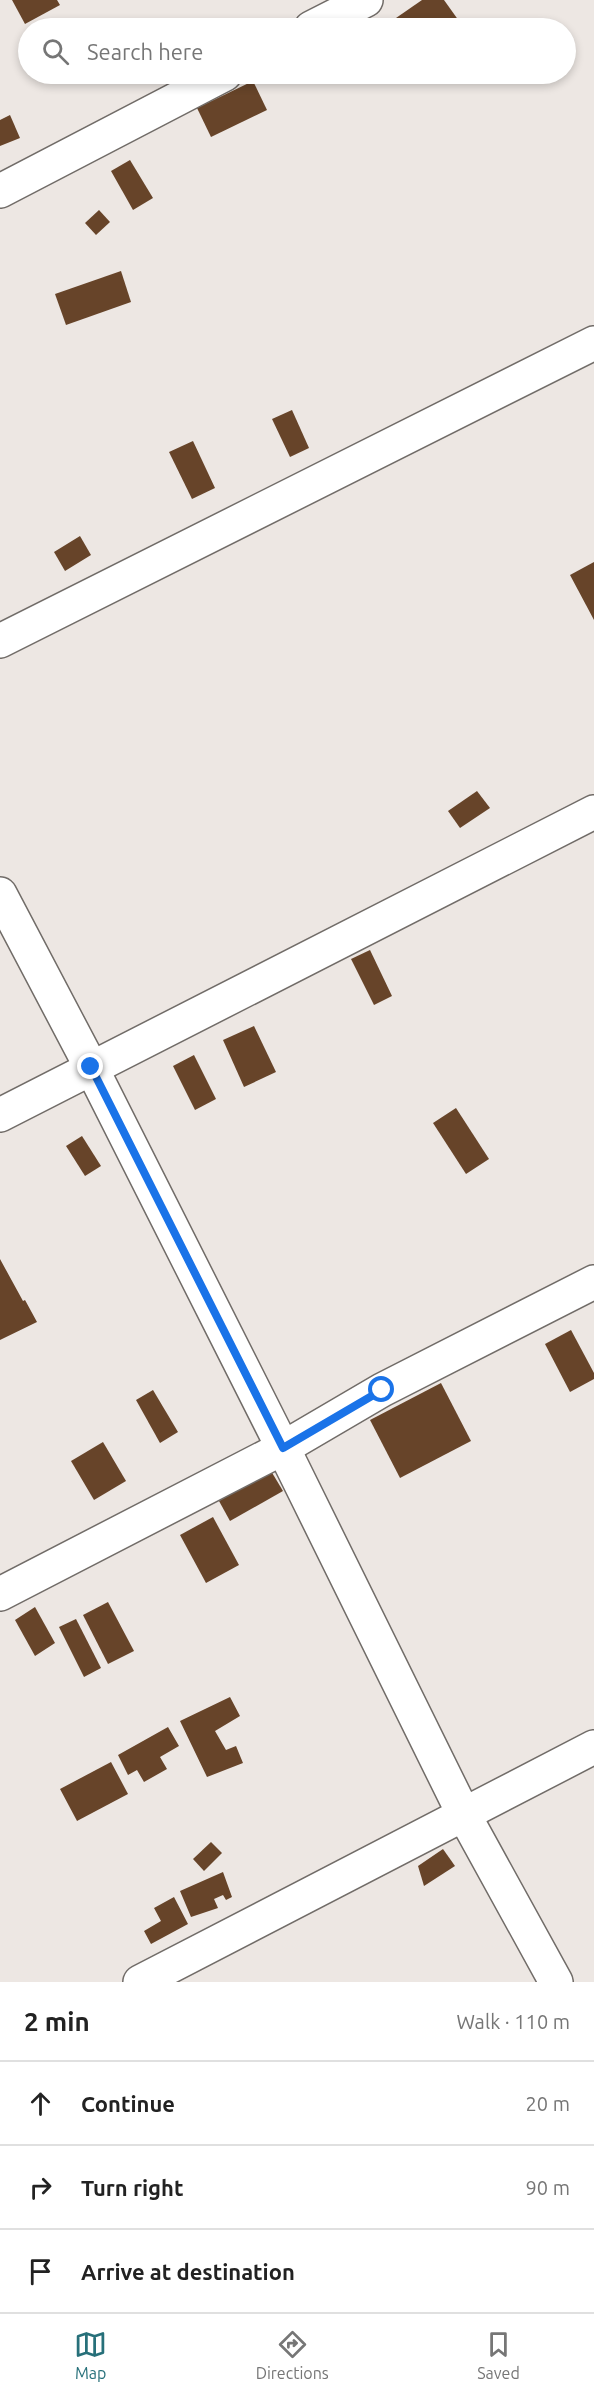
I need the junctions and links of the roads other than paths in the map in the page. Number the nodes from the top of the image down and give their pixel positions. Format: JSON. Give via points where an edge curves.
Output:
{"nodes":[{"id":1,"x":366,"y":0,"type":"edge"},
{"id":2,"x":331,"y":18,"type":"edge"},
{"id":3,"x":206,"y":84,"type":"edge"},
{"id":4,"x":0,"y":191,"type":"edge"},
{"id":5,"x":594,"y":343,"type":"edge"},
{"id":6,"x":0,"y":641,"type":"edge"},
{"id":7,"x":594,"y":812,"type":"edge"},
{"id":8,"x":0,"y":894,"type":"edge"},
{"id":9,"x":91,"y":1067,"type":"junction"},
{"id":10,"x":0,"y":1115,"type":"edge"},
{"id":11,"x":594,"y":1282,"type":"edge"},
{"id":12,"x":283,"y":1448,"type":"junction"},
{"id":13,"x":0,"y":1594,"type":"edge"},
{"id":14,"x":594,"y":1746,"type":"edge"},
{"id":15,"x":464,"y":1813,"type":"junction"},
{"id":16,"x":140,"y":1982,"type":"edge"},
{"id":17,"x":556,"y":1982,"type":"edge"}],
"edges":[{"from":1,"to":2,"type":"street"},
{"from":3,"to":4,"type":"street"},
{"from":5,"to":6,"type":"street"},
{"from":7,"to":9,"type":"street"},
{"from":8,"to":9,"type":"street"},
{"from":9,"to":10,"type":"street"},
{"from":9,"to":12,"type":"street"},
{"from":11,"to":12,"type":"street","via":[[382,1390]]},
{"from":12,"to":13,"type":"street"},
{"from":12,"to":15,"type":"street"},
{"from":14,"to":15,"type":"street"},
{"from":15,"to":16,"type":"street"},
{"from":15,"to":17,"type":"street"}]}
